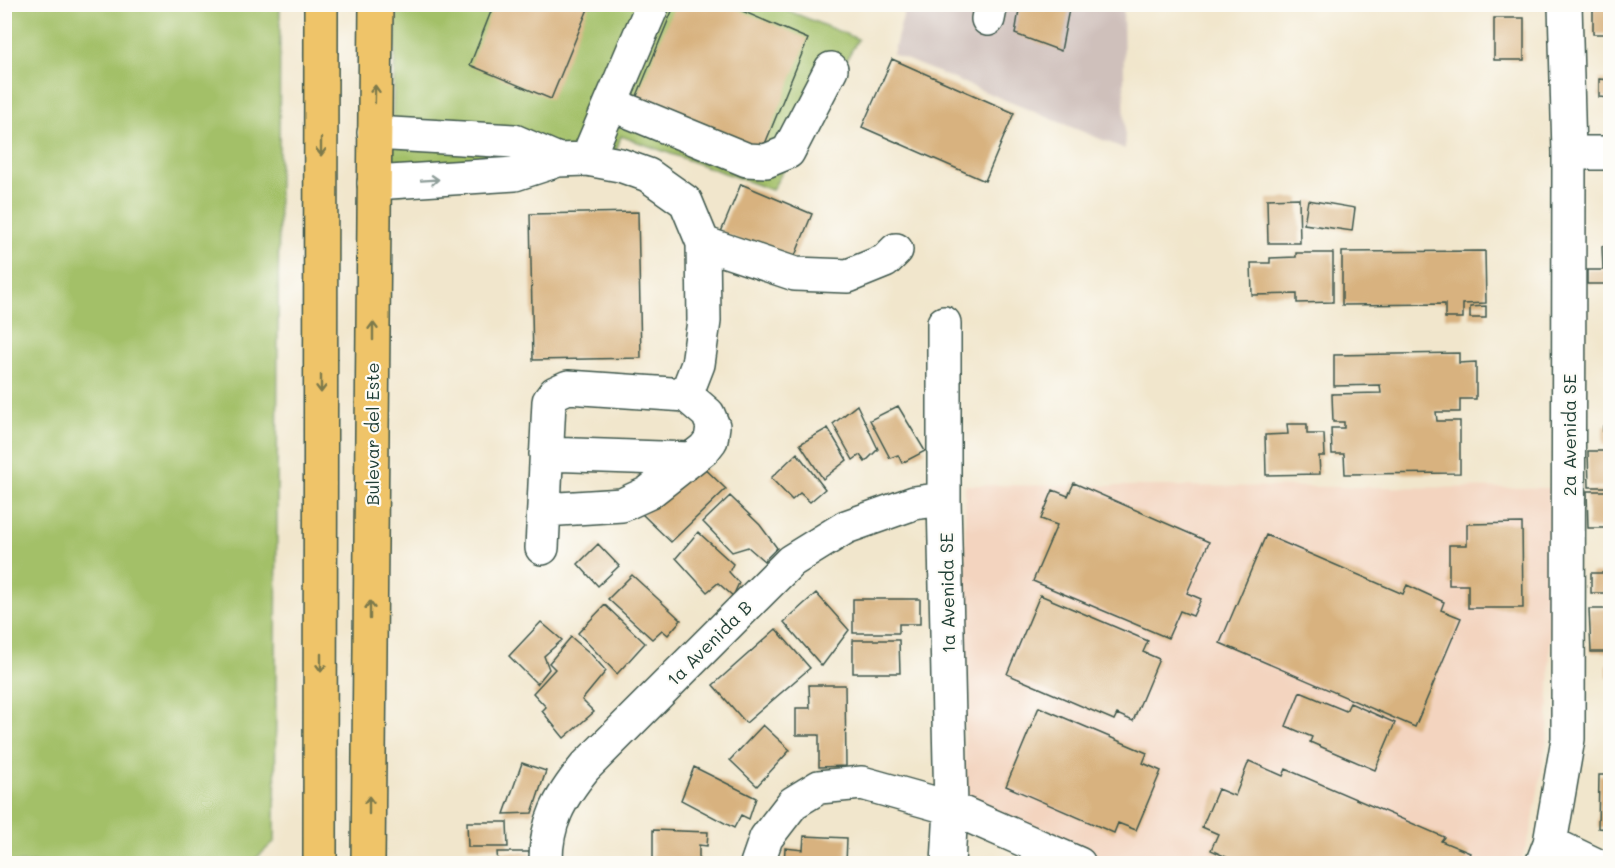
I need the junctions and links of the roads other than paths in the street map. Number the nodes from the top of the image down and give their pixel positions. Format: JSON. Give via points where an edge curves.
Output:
{"nodes":[{"id":1,"x":321,"y":4,"type":"edge"},
{"id":2,"x":376,"y":4,"type":"edge"},
{"id":3,"x":653,"y":4,"type":"edge"},
{"id":4,"x":1565,"y":4,"type":"edge"},
{"id":5,"x":831,"y":69,"type":"dead end"},
{"id":6,"x":611,"y":104,"type":"junction"},
{"id":7,"x":374,"y":133,"type":"junction"},
{"id":8,"x":1569,"y":153,"type":"junction"},
{"id":9,"x":1611,"y":153,"type":"edge"},
{"id":10,"x":572,"y":159,"type":"junction"},
{"id":11,"x":374,"y":183,"type":"junction"},
{"id":12,"x":703,"y":243,"type":"junction"},
{"id":13,"x":896,"y":250,"type":"dead end"},
{"id":14,"x":944,"y":323,"type":"dead end"},
{"id":15,"x":686,"y":395,"type":"junction"},
{"id":16,"x":546,"y":454,"type":"junction"},
{"id":17,"x":690,"y":459,"type":"junction"},
{"id":18,"x":944,"y":499,"type":"junction"},
{"id":19,"x":544,"y":510,"type":"junction"},
{"id":20,"x":542,"y":548,"type":"dead end"},
{"id":21,"x":951,"y":808,"type":"junction"},
{"id":22,"x":1546,"y":853,"type":"edge"},
{"id":23,"x":320,"y":864,"type":"edge"},
{"id":24,"x":368,"y":864,"type":"edge"},
{"id":25,"x":546,"y":864,"type":"edge"},
{"id":26,"x":757,"y":864,"type":"edge"},
{"id":27,"x":948,"y":864,"type":"edge"},
{"id":28,"x":1079,"y":864,"type":"edge"},
{"id":29,"x":1594,"y":864,"type":"edge"}],
"edges":[{"from":1,"to":23,"type":"highway","one_way":true},
{"from":7,"to":2,"type":"highway","name":"Bulevar del Este","one_way":true},
{"from":3,"to":6,"type":"street"},
{"from":4,"to":8,"type":"street","name":"2a Avenida SE"},
{"from":5,"to":6,"type":"street","via":[[788,152],[766,161],[747,160]]},
{"from":6,"to":10,"type":"street"},
{"from":7,"to":10,"type":"street","via":[[513,141]]},
{"from":7,"to":11,"type":"highway","name":"Bulevar del Este"},
{"from":8,"to":9,"type":"street"},
{"from":8,"to":22,"type":"street","name":"2a Avenida SE","via":[[1568,739]]},
{"from":11,"to":10,"type":"street","one_way":true,"via":[[515,174]]},
{"from":10,"to":12,"type":"street","via":[[620,165],[648,175],[687,202]]},
{"from":24,"to":11,"type":"highway","name":"Bulevar del Este","one_way":true},
{"from":12,"to":13,"type":"street","via":[[795,274],[848,276],[885,261]]},
{"from":12,"to":15,"type":"street","via":[[704,321],[698,364]]},
{"from":14,"to":18,"type":"street","name":"1a Avenida SE"},
{"from":15,"to":16,"type":"street","via":[[568,387],[549,401]]},
{"from":15,"to":17,"type":"street","via":[[708,414],[712,426],[711,440]]},
{"from":16,"to":17,"type":"street"},
{"from":16,"to":19,"type":"street"},
{"from":17,"to":19,"type":"street","via":[[648,493],[622,505]]},
{"from":18,"to":21,"type":"street","name":"1a Avenida SE"},
{"from":18,"to":25,"type":"street","name":"1a Avenida B","via":[[914,503],[846,527],[791,561],[572,783],[549,827]]},
{"from":19,"to":20,"type":"street"},
{"from":21,"to":26,"type":"street","via":[[862,783],[819,787],[793,802],[766,838]]},
{"from":21,"to":27,"type":"street","name":"1a Avenida SE"},
{"from":21,"to":28,"type":"street"},
{"from":22,"to":29,"type":"street"}]}
